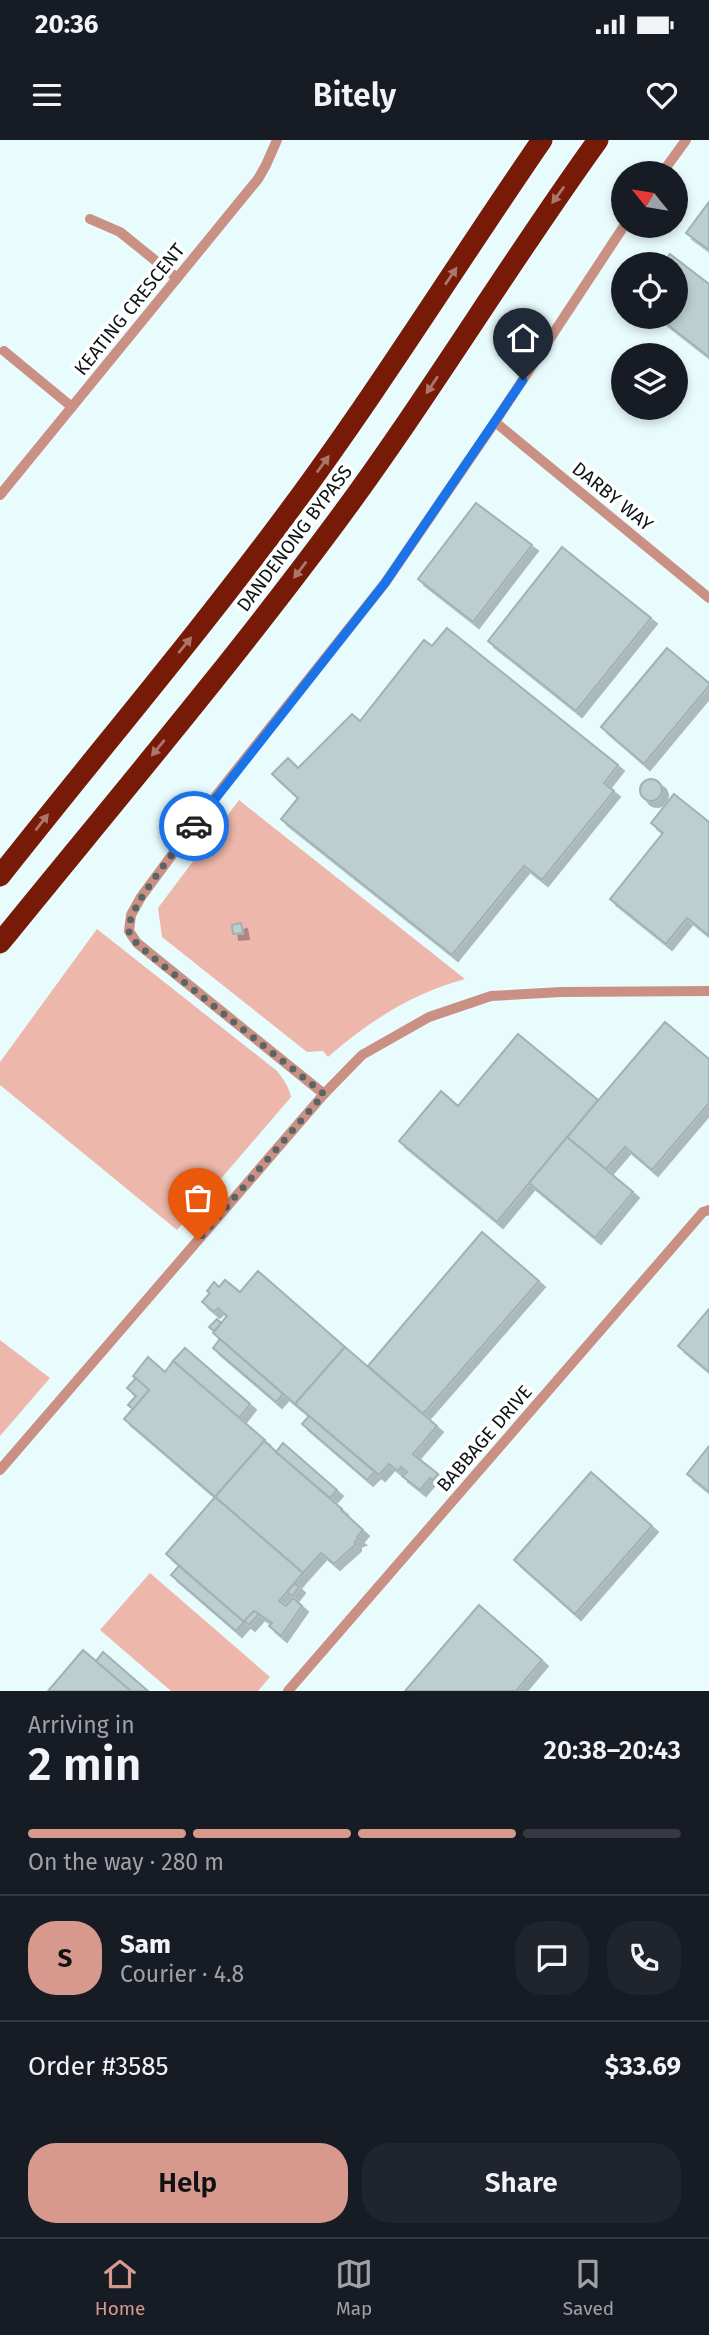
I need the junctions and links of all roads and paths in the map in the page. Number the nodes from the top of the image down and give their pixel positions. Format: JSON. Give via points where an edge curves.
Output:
{"nodes":[{"id":1,"x":277,"y":140,"type":"edge"},
{"id":2,"x":542,"y":140,"type":"edge"},
{"id":3,"x":598,"y":140,"type":"edge"},
{"id":4,"x":686,"y":140,"type":"edge"},
{"id":5,"x":671,"y":161,"type":"edge"},
{"id":6,"x":90,"y":219,"type":"dead end"},
{"id":7,"x":616,"y":238,"type":"edge"},
{"id":8,"x":177,"y":278,"type":"junction"},
{"id":9,"x":4,"y":351,"type":"dead end"},
{"id":10,"x":72,"y":407,"type":"junction"},
{"id":11,"x":495,"y":422,"type":"junction"},
{"id":12,"x":0,"y":495,"type":"edge"},
{"id":13,"x":709,"y":598,"type":"edge"},
{"id":14,"x":0,"y":876,"type":"edge"},
{"id":15,"x":0,"y":943,"type":"edge"},
{"id":16,"x":709,"y":991,"type":"edge"},
{"id":17,"x":324,"y":1094,"type":"junction"},
{"id":18,"x":709,"y":1210,"type":"edge"},
{"id":19,"x":0,"y":1470,"type":"edge"},
{"id":20,"x":288,"y":1691,"type":"edge"}],
"edges":[{"from":1,"to":8,"type":"street","name":"KEATING CRESCENT","via":[[258,179]]},
{"from":14,"to":2,"type":"highway","name":"DANDENONG BYPASS","one_way":true,"via":[[293,506]]},
{"from":3,"to":15,"type":"highway","name":"DANDENONG BYPASS","one_way":true,"via":[[326,536]]},
{"from":4,"to":5,"type":"street"},
{"from":6,"to":8,"type":"street","via":[[120,232]]},
{"from":7,"to":11,"type":"street"},
{"from":8,"to":10,"type":"street","name":"KEATING CRESCENT"},
{"from":9,"to":10,"type":"street"},
{"from":10,"to":12,"type":"street","name":"KEATING CRESCENT"},
{"from":11,"to":13,"type":"street","name":"DARBY WAY"},
{"from":11,"to":17,"type":"street","via":[[385,583],[211,802],[131,915],[129,931],[137,943]]},
{"from":16,"to":17,"type":"street","via":[[491,996],[429,1017],[362,1055]]},
{"from":17,"to":19,"type":"street"},
{"from":18,"to":20,"type":"street","name":"BABBAGE DRIVE"}]}
